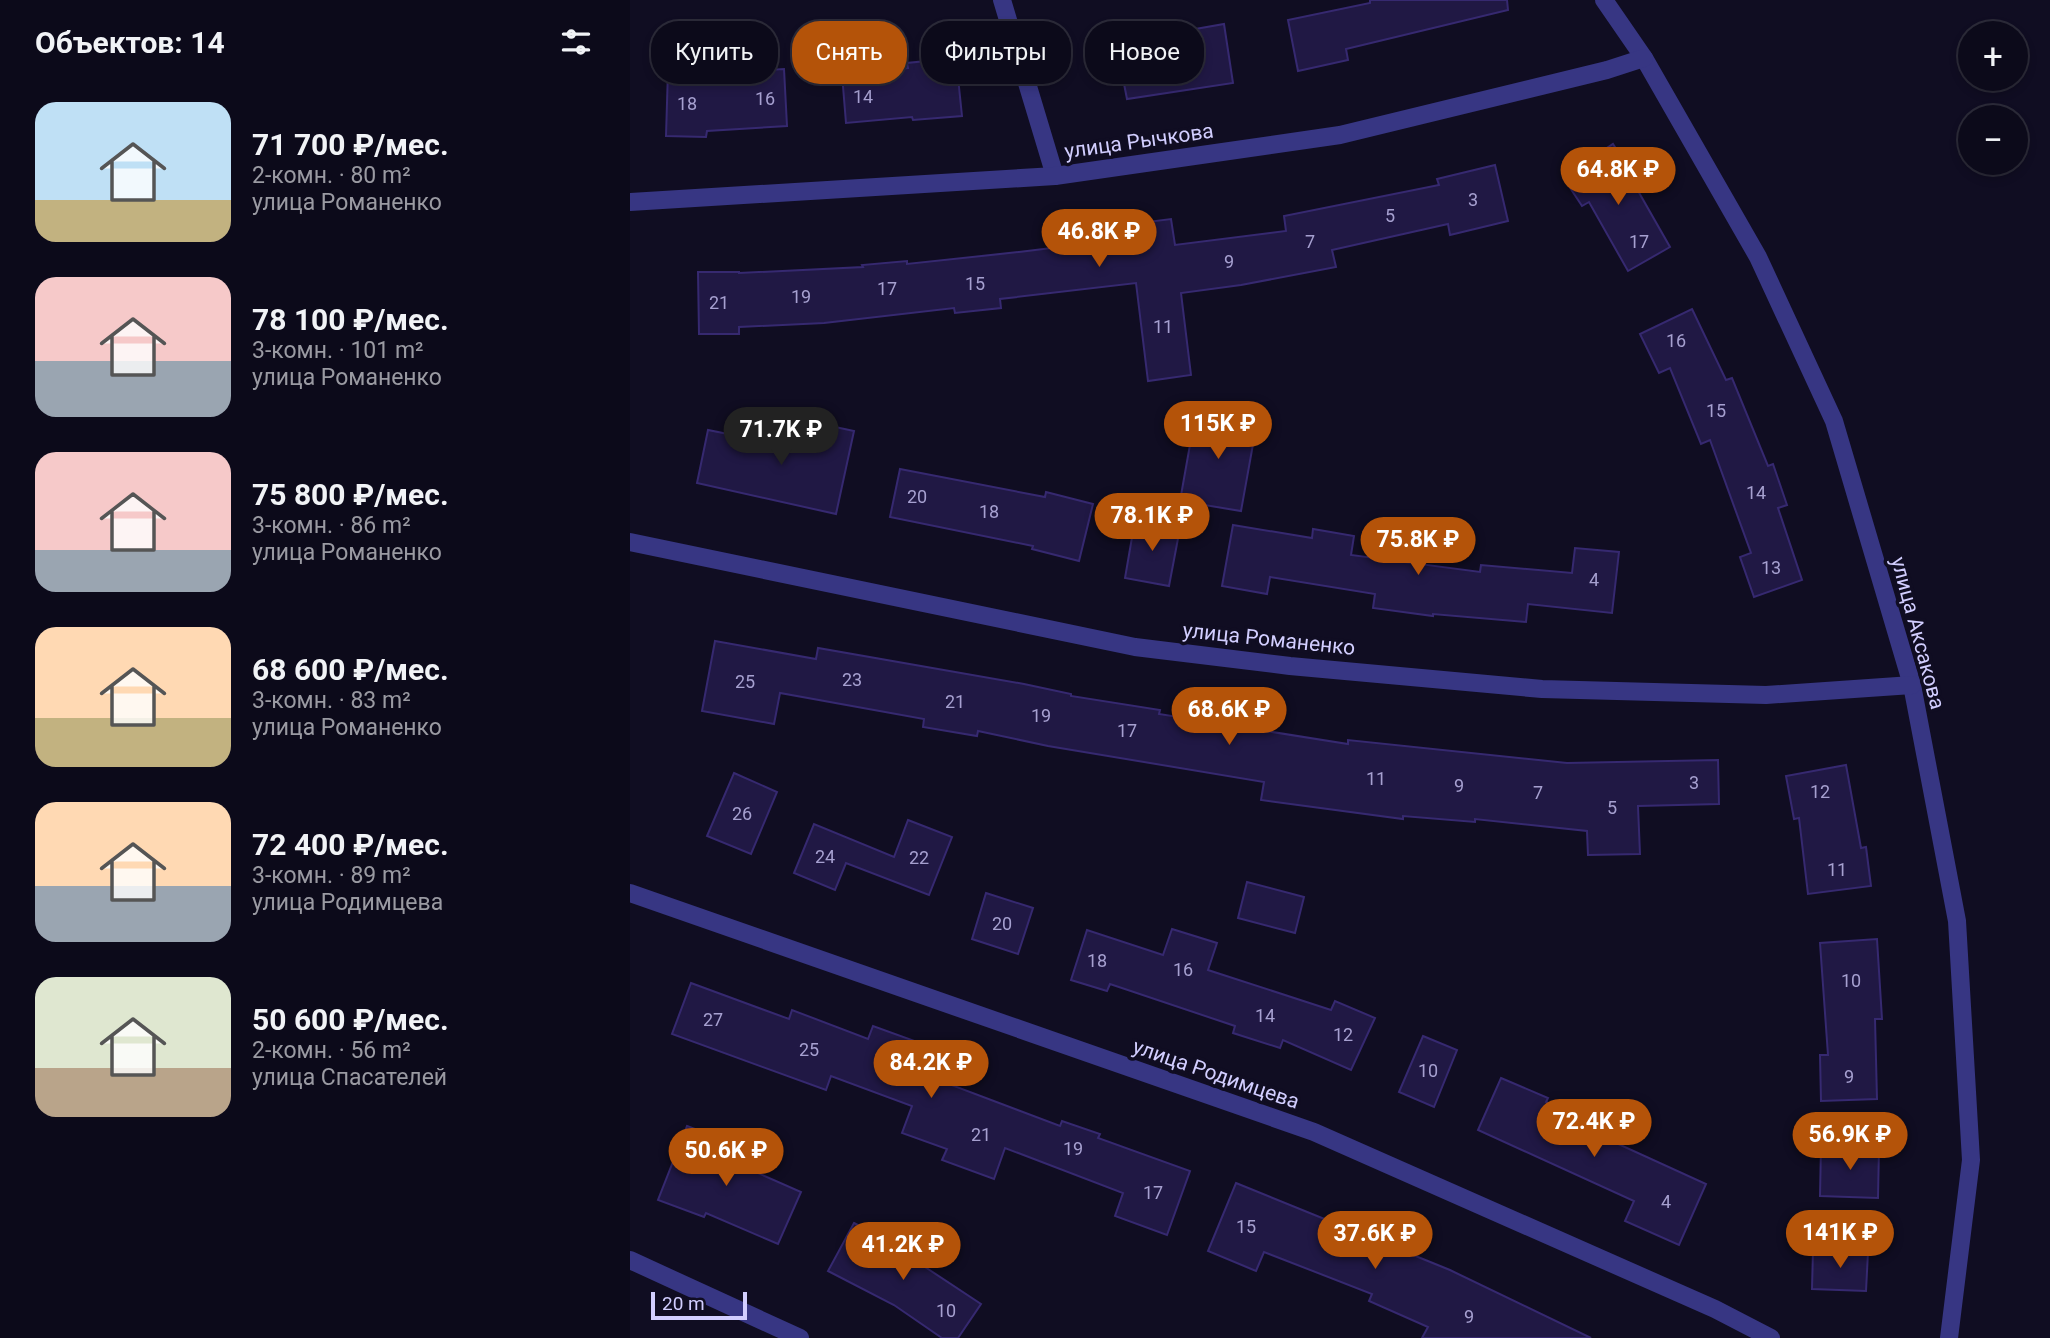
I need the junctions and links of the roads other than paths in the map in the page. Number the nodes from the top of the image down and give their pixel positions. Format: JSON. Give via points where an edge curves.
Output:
{"nodes":[{"id":1,"x":1002,"y":0,"type":"edge"},
{"id":2,"x":1604,"y":0,"type":"edge"},
{"id":3,"x":1644,"y":58,"type":"junction"},
{"id":4,"x":1055,"y":176,"type":"junction"},
{"id":5,"x":630,"y":202,"type":"edge"},
{"id":6,"x":630,"y":542,"type":"edge"},
{"id":7,"x":1912,"y":685,"type":"junction"},
{"id":8,"x":630,"y":893,"type":"edge"},
{"id":9,"x":630,"y":1260,"type":"edge"},
{"id":10,"x":800,"y":1338,"type":"edge"},
{"id":11,"x":1772,"y":1338,"type":"edge"},
{"id":12,"x":1949,"y":1338,"type":"edge"}],
"edges":[{"from":1,"to":4,"type":"street"},
{"from":2,"to":3,"type":"street","name":"улица Аксакова"},
{"from":3,"to":4,"type":"street","name":"улица Рычкова","via":[[1340,135]]},
{"from":3,"to":7,"type":"street","name":"улица Аксакова","via":[[1758,257],[1834,421]]},
{"from":4,"to":5,"type":"street","name":"улица Рычкова"},
{"from":6,"to":7,"type":"street","name":"улица Романенко","via":[[1135,647],[1290,666],[1542,689],[1766,695]]},
{"from":7,"to":12,"type":"street","name":"улица Аксакова","via":[[1957,921],[1971,1160]]},
{"from":8,"to":11,"type":"street","name":"улица Родимцева","via":[[1314,1132]]},
{"from":9,"to":10,"type":"street"}]}
